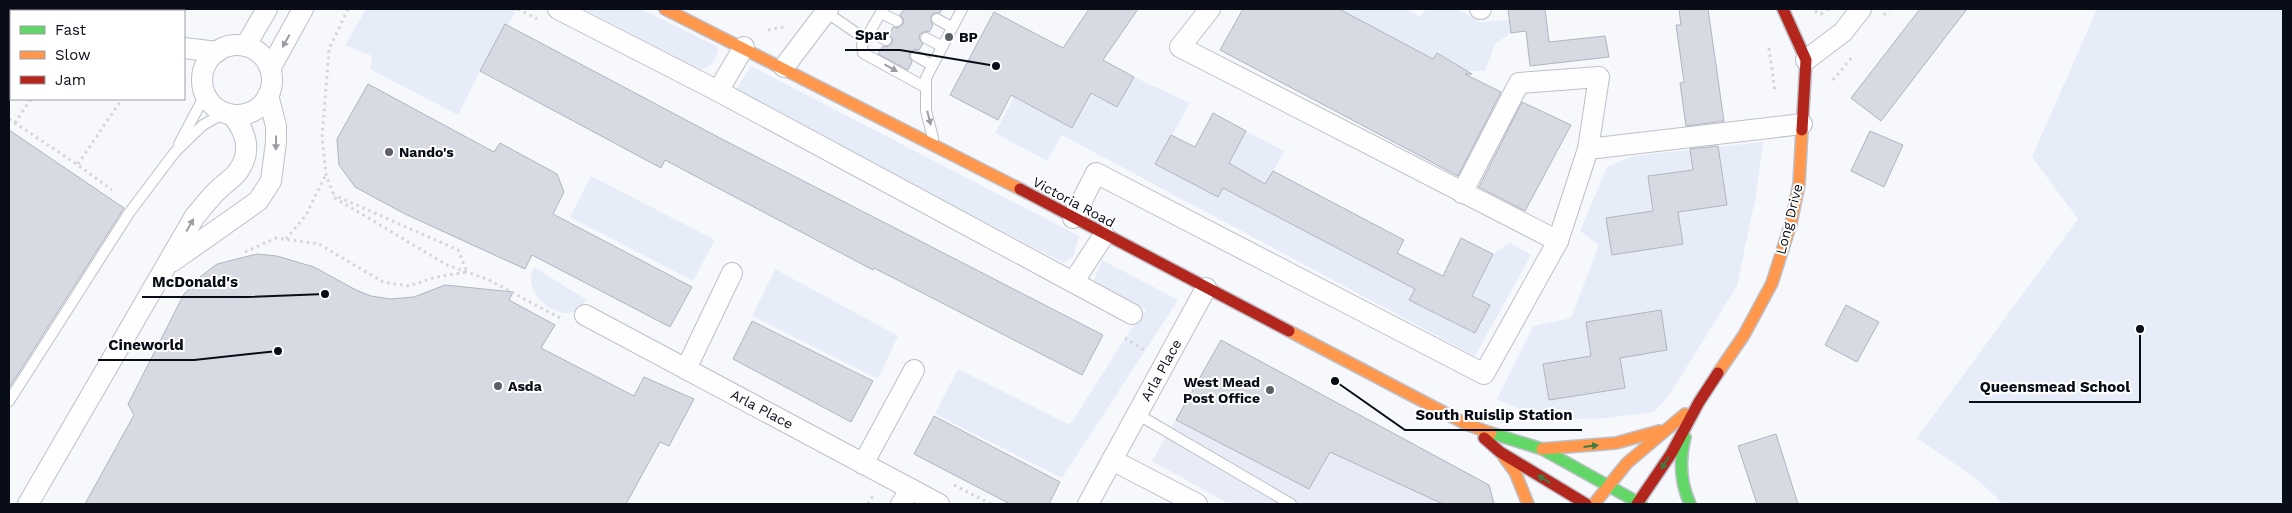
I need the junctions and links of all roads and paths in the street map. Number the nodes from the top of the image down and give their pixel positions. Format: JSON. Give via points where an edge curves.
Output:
{"nodes":[{"id":1,"x":266,"y":9,"type":"edge"},
{"id":2,"x":303,"y":9,"type":"edge"},
{"id":3,"x":348,"y":9,"type":"edge"},
{"id":4,"x":518,"y":9,"type":"edge"},
{"id":5,"x":558,"y":9,"type":"edge"},
{"id":6,"x":665,"y":9,"type":"edge"},
{"id":7,"x":961,"y":9,"type":"edge"},
{"id":8,"x":1210,"y":9,"type":"edge"},
{"id":9,"x":1783,"y":9,"type":"edge"},
{"id":10,"x":1810,"y":9,"type":"edge"},
{"id":11,"x":1828,"y":9,"type":"edge"},
{"id":12,"x":1861,"y":9,"type":"edge"},
{"id":13,"x":827,"y":10,"type":"edge"},
{"id":14,"x":882,"y":11,"type":"edge"},
{"id":15,"x":937,"y":19,"type":"dead end"},
{"id":16,"x":897,"y":21,"type":"dead end"},
{"id":17,"x":544,"y":23,"type":"dead end"},
{"id":18,"x":951,"y":27,"type":"junction"},
{"id":19,"x":867,"y":35,"type":"junction"},
{"id":20,"x":926,"y":38,"type":"dead end"},
{"id":21,"x":886,"y":40,"type":"dead end"},
{"id":22,"x":246,"y":45,"type":"junction"},
{"id":23,"x":941,"y":46,"type":"junction"},
{"id":24,"x":744,"y":47,"type":"junction"},
{"id":25,"x":185,"y":48,"type":"edge"},
{"id":26,"x":216,"y":52,"type":"junction"},
{"id":27,"x":916,"y":56,"type":"dead end"},
{"id":28,"x":185,"y":59,"type":"edge"},
{"id":29,"x":1806,"y":60,"type":"junction"},
{"id":30,"x":932,"y":65,"type":"junction"},
{"id":31,"x":784,"y":67,"type":"junction"},
{"id":32,"x":270,"y":69,"type":"junction"},
{"id":33,"x":925,"y":87,"type":"junction"},
{"id":34,"x":203,"y":90,"type":"junction"},
{"id":35,"x":718,"y":91,"type":"junction"},
{"id":36,"x":268,"y":95,"type":"junction"},
{"id":37,"x":30,"y":100,"type":"edge"},
{"id":38,"x":121,"y":100,"type":"edge"},
{"id":39,"x":229,"y":114,"type":"junction"},
{"id":40,"x":9,"y":118,"type":"edge"},
{"id":41,"x":16,"y":123,"type":"junction"},
{"id":42,"x":1802,"y":124,"type":"junction"},
{"id":43,"x":935,"y":144,"type":"junction"},
{"id":44,"x":1588,"y":149,"type":"junction"},
{"id":45,"x":175,"y":152,"type":"junction"},
{"id":46,"x":78,"y":165,"type":"junction"},
{"id":47,"x":326,"y":175,"type":"junction"},
{"id":48,"x":112,"y":190,"type":"dead end"},
{"id":49,"x":334,"y":194,"type":"junction"},
{"id":50,"x":1462,"y":194,"type":"junction"},
{"id":51,"x":1073,"y":218,"type":"junction"},
{"id":52,"x":1104,"y":235,"type":"junction"},
{"id":53,"x":286,"y":239,"type":"junction"},
{"id":54,"x":1558,"y":241,"type":"junction"},
{"id":55,"x":245,"y":252,"type":"dead end"},
{"id":56,"x":165,"y":267,"type":"junction"},
{"id":57,"x":467,"y":272,"type":"junction"},
{"id":58,"x":732,"y":273,"type":"dead end"},
{"id":59,"x":1074,"y":281,"type":"junction"},
{"id":60,"x":1206,"y":288,"type":"junction"},
{"id":61,"x":585,"y":314,"type":"dead end"},
{"id":62,"x":1132,"y":314,"type":"dead end"},
{"id":63,"x":563,"y":320,"type":"dead end"},
{"id":64,"x":1120,"y":335,"type":"dead end"},
{"id":65,"x":1145,"y":357,"type":"dead end"},
{"id":66,"x":686,"y":369,"type":"junction"},
{"id":67,"x":914,"y":370,"type":"dead end"},
{"id":68,"x":9,"y":400,"type":"edge"},
{"id":69,"x":1699,"y":402,"type":"junction"},
{"id":70,"x":1137,"y":414,"type":"junction"},
{"id":71,"x":1690,"y":422,"type":"junction"},
{"id":72,"x":1468,"y":425,"type":"junction"},
{"id":73,"x":1673,"y":425,"type":"junction"},
{"id":74,"x":1542,"y":449,"type":"junction"},
{"id":75,"x":1500,"y":452,"type":"junction"},
{"id":76,"x":1112,"y":460,"type":"junction"},
{"id":77,"x":863,"y":464,"type":"junction"},
{"id":78,"x":1607,"y":486,"type":"junction"},
{"id":79,"x":906,"y":497,"type":"edge"},
{"id":80,"x":28,"y":504,"type":"edge"},
{"id":81,"x":939,"y":504,"type":"edge"},
{"id":82,"x":1088,"y":504,"type":"edge"},
{"id":83,"x":1197,"y":504,"type":"edge"},
{"id":84,"x":1291,"y":504,"type":"edge"},
{"id":85,"x":1528,"y":504,"type":"edge"},
{"id":86,"x":1586,"y":504,"type":"edge"},
{"id":87,"x":1594,"y":504,"type":"edge"},
{"id":88,"x":1639,"y":504,"type":"edge"},
{"id":89,"x":1690,"y":504,"type":"edge"}],
"edges":[{"from":1,"to":22,"type":"street"},
{"from":2,"to":32,"type":"street","one_way":true},
{"from":3,"to":47,"type":"path","via":[[329,49],[322,138]]},
{"from":4,"to":17,"type":"path"},
{"from":5,"to":35,"type":"street"},
{"from":6,"to":24,"type":"street","name":"Victoria Road"},
{"from":7,"to":18,"type":"lane"},
{"from":8,"to":50,"type":"street","via":[[1180,46]]},
{"from":9,"to":29,"type":"street"},
{"from":10,"to":11,"type":"path","via":[[1820,14]]},
{"from":12,"to":29,"type":"street","via":[[1843,32]]},
{"from":13,"to":19,"type":"lane"},
{"from":13,"to":31,"type":"street"},
{"from":14,"to":16,"type":"lane"},
{"from":14,"to":19,"type":"lane"},
{"from":15,"to":18,"type":"lane"},
{"from":18,"to":23,"type":"lane"},
{"from":19,"to":21,"type":"lane"},
{"from":19,"to":33,"type":"lane","one_way":true,"via":[[862,45],[863,53]]},
{"from":20,"to":23,"type":"lane"},
{"from":22,"to":26,"type":"street"},
{"from":22,"to":32,"type":"street","via":[[260,54]]},
{"from":23,"to":30,"type":"lane"},
{"from":24,"to":31,"type":"street","name":"Victoria Road"},
{"from":24,"to":35,"type":"street"},
{"from":25,"to":26,"type":"street"},
{"from":26,"to":34,"type":"street","via":[[205,66]]},
{"from":27,"to":30,"type":"lane"},
{"from":28,"to":34,"type":"street"},
{"from":29,"to":42,"type":"street","name":"Long Drive"},
{"from":30,"to":33,"type":"lane"},
{"from":31,"to":43,"type":"street","name":"Victoria Road"},
{"from":32,"to":36,"type":"street","via":[[272,78]]},
{"from":33,"to":43,"type":"lane","one_way":true,"via":[[926,110]]},
{"from":34,"to":39,"type":"street","via":[[210,102]]},
{"from":34,"to":45,"type":"lane"},
{"from":35,"to":59,"type":"street"},
{"from":36,"to":39,"type":"street","via":[[254,111],[244,115]]},
{"from":36,"to":56,"type":"street","one_way":true,"via":[[276,126],[271,181],[258,201]]},
{"from":37,"to":41,"type":"path"},
{"from":38,"to":46,"type":"path"},
{"from":39,"to":45,"type":"lane","via":[[203,125]]},
{"from":56,"to":39,"type":"street","one_way":true,"via":[[195,216],[239,171],[247,140],[242,128]]},
{"from":40,"to":41,"type":"path"},
{"from":41,"to":46,"type":"path"},
{"from":42,"to":44,"type":"street"},
{"from":42,"to":69,"type":"street","name":"Long Drive","via":[[1799,184],[1791,223],[1772,283],[1744,335]]},
{"from":43,"to":51,"type":"street","name":"Victoria Road"},
{"from":44,"to":50,"type":"street","via":[[1599,77],[1519,83]]},
{"from":44,"to":54,"type":"street"},
{"from":45,"to":68,"type":"lane","via":[[129,213]]},
{"from":46,"to":48,"type":"path"},
{"from":47,"to":49,"type":"path"},
{"from":47,"to":53,"type":"path","via":[[306,215]]},
{"from":49,"to":57,"type":"path","via":[[335,198],[447,265]]},
{"from":49,"to":57,"type":"path","via":[[458,250]]},
{"from":50,"to":54,"type":"street"},
{"from":51,"to":52,"type":"street","name":"Victoria Road"},
{"from":51,"to":54,"type":"street","via":[[1096,173],[1484,374]]},
{"from":52,"to":59,"type":"street"},
{"from":52,"to":60,"type":"street","name":"Victoria Road"},
{"from":53,"to":55,"type":"path","via":[[276,238]]},
{"from":53,"to":57,"type":"path","via":[[319,244],[383,282],[409,286]]},
{"from":56,"to":80,"type":"street"},
{"from":57,"to":63,"type":"path","via":[[489,280]]},
{"from":58,"to":66,"type":"street"},
{"from":59,"to":62,"type":"street"},
{"from":60,"to":70,"type":"street","name":"Arla Place"},
{"from":60,"to":72,"type":"street","name":"Victoria Road"},
{"from":61,"to":66,"type":"street","name":"Arla Place"},
{"from":64,"to":65,"type":"path","via":[[1144,349]]},
{"from":66,"to":77,"type":"street","name":"Arla Place"},
{"from":67,"to":77,"type":"street"},
{"from":69,"to":71,"type":"street","name":"Long Drive"},
{"from":69,"to":73,"type":"street","name":"Long Drive"},
{"from":70,"to":76,"type":"street","name":"Arla Place"},
{"from":70,"to":84,"type":"lane"},
{"from":71,"to":88,"type":"street","name":"Long Drive","one_way":true},
{"from":71,"to":89,"type":"street","via":[[1680,456],[1682,480]]},
{"from":72,"to":74,"type":"street","name":"Victoria Road"},
{"from":72,"to":75,"type":"street","name":"Victoria Road"},
{"from":74,"to":73,"type":"street","one_way":true,"via":[[1630,440]]},
{"from":73,"to":78,"type":"street","name":"Long Drive","via":[[1627,463]]},
{"from":74,"to":78,"type":"street","name":"Victoria Road"},
{"from":75,"to":85,"type":"street","via":[[1515,472]]},
{"from":86,"to":75,"type":"street","name":"Victoria Road","one_way":true},
{"from":76,"to":82,"type":"street","name":"Arla Place"},
{"from":76,"to":83,"type":"street"},
{"from":77,"to":79,"type":"street","name":"Arla Place"},
{"from":78,"to":87,"type":"street","name":"Long Drive"},
{"from":78,"to":88,"type":"street","name":"Victoria Road"},
{"from":79,"to":81,"type":"street","name":"Arla Place"}]}
